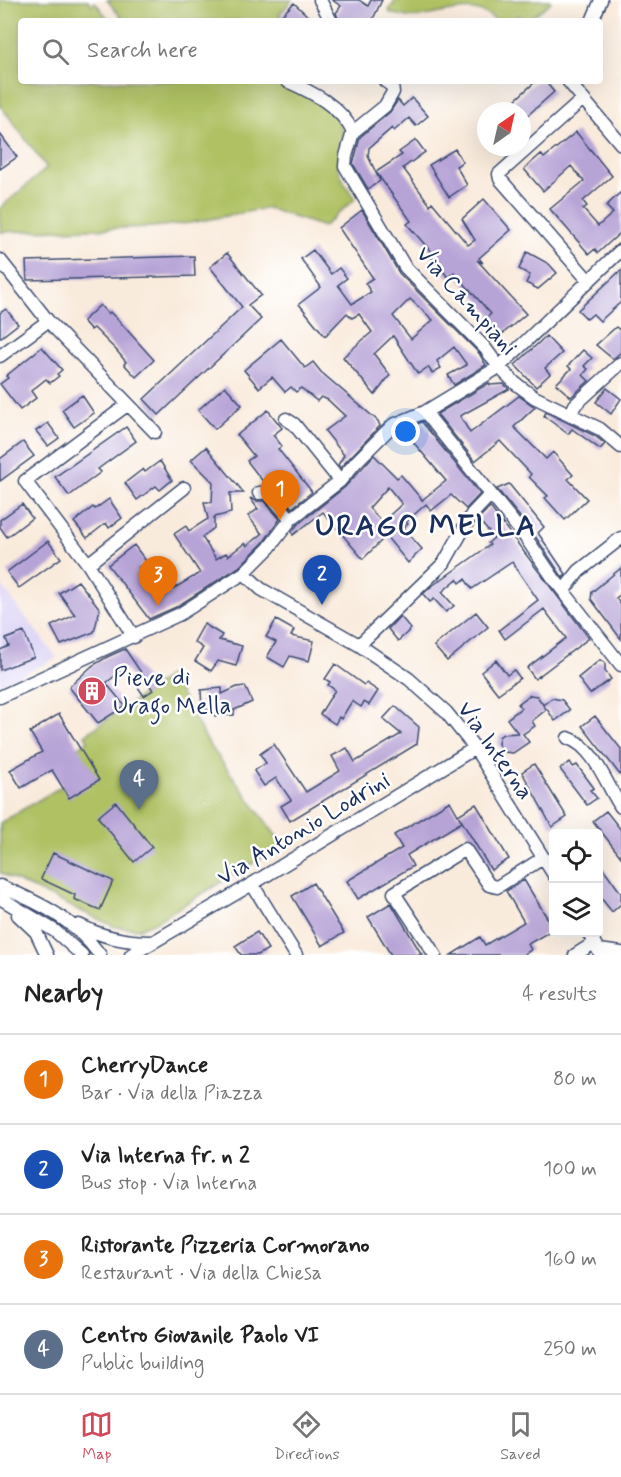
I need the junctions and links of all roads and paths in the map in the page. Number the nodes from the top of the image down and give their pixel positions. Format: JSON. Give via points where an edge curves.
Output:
{"nodes":[{"id":1,"x":320,"y":0,"type":"edge"},
{"id":2,"x":601,"y":0,"type":"edge"},
{"id":3,"x":329,"y":18,"type":"edge"},
{"id":4,"x":593,"y":18,"type":"edge"},
{"id":5,"x":293,"y":84,"type":"edge"},
{"id":6,"x":389,"y":84,"type":"edge"},
{"id":7,"x":570,"y":84,"type":"edge"},
{"id":8,"x":583,"y":99,"type":"junction"},
{"id":9,"x":353,"y":132,"type":"junction"},
{"id":10,"x":621,"y":144,"type":"edge"},
{"id":11,"x":621,"y":250,"type":"edge"},
{"id":12,"x":0,"y":260,"type":"edge"},
{"id":13,"x":589,"y":282,"type":"junction"},
{"id":14,"x":48,"y":321,"type":"junction"},
{"id":15,"x":0,"y":356,"type":"edge"},
{"id":16,"x":621,"y":363,"type":"edge"},
{"id":17,"x":499,"y":367,"type":"junction"},
{"id":18,"x":127,"y":405,"type":"junction"},
{"id":19,"x":425,"y":411,"type":"junction"},
{"id":20,"x":571,"y":414,"type":"junction"},
{"id":21,"x":286,"y":419,"type":"dead end"},
{"id":22,"x":155,"y":432,"type":"dead end"},
{"id":23,"x":621,"y":447,"type":"edge"},
{"id":24,"x":340,"y":481,"type":"junction"},
{"id":25,"x":184,"y":488,"type":"dead end"},
{"id":26,"x":259,"y":493,"type":"dead end"},
{"id":27,"x":491,"y":494,"type":"junction"},
{"id":28,"x":291,"y":519,"type":"junction"},
{"id":29,"x":621,"y":538,"type":"edge"},
{"id":30,"x":88,"y":564,"type":"junction"},
{"id":31,"x":244,"y":573,"type":"junction"},
{"id":32,"x":564,"y":590,"type":"junction"},
{"id":33,"x":134,"y":637,"type":"junction"},
{"id":34,"x":358,"y":645,"type":"junction"},
{"id":35,"x":621,"y":665,"type":"edge"},
{"id":36,"x":0,"y":697,"type":"edge"},
{"id":37,"x":568,"y":738,"type":"dead end"},
{"id":38,"x":475,"y":748,"type":"junction"},
{"id":39,"x":621,"y":807,"type":"edge"},
{"id":40,"x":543,"y":858,"type":"junction"},
{"id":41,"x":549,"y":867,"type":"edge"},
{"id":42,"x":252,"y":884,"type":"junction"},
{"id":43,"x":0,"y":886,"type":"edge"},
{"id":44,"x":3,"y":899,"type":"edge"},
{"id":45,"x":66,"y":919,"type":"junction"},
{"id":46,"x":153,"y":942,"type":"junction"},
{"id":47,"x":596,"y":945,"type":"edge"},
{"id":48,"x":621,"y":953,"type":"edge"},
{"id":49,"x":47,"y":955,"type":"edge"},
{"id":50,"x":82,"y":955,"type":"edge"},
{"id":51,"x":100,"y":955,"type":"edge"},
{"id":52,"x":130,"y":955,"type":"edge"},
{"id":53,"x":296,"y":955,"type":"edge"},
{"id":54,"x":435,"y":955,"type":"edge"},
{"id":55,"x":575,"y":955,"type":"edge"}],
"edges":[{"from":1,"to":3,"type":"street"},
{"from":2,"to":4,"type":"street"},
{"from":5,"to":9,"type":"street","via":[[330,104],[348,121]]},
{"from":6,"to":9,"type":"street","via":[[393,92],[385,106]]},
{"from":7,"to":8,"type":"street"},
{"from":8,"to":10,"type":"street"},
{"from":8,"to":13,"type":"street","via":[[500,174],[500,179]]},
{"from":9,"to":17,"type":"street","name":"Via Campiani","via":[[346,156],[348,174],[405,267]]},
{"from":11,"to":13,"type":"street"},
{"from":12,"to":14,"type":"street"},
{"from":13,"to":17,"type":"street"},
{"from":14,"to":15,"type":"street"},
{"from":14,"to":18,"type":"street"},
{"from":16,"to":20,"type":"street","via":[[575,405]]},
{"from":17,"to":19,"type":"street"},
{"from":17,"to":20,"type":"street","name":"Via Campiani","via":[[534,397]]},
{"from":18,"to":22,"type":"street"},
{"from":18,"to":30,"type":"street","via":[[26,481]]},
{"from":19,"to":24,"type":"street","via":[[393,425]]},
{"from":19,"to":27,"type":"street"},
{"from":20,"to":23,"type":"street","name":"Via Campiani","via":[[600,429]]},
{"from":21,"to":24,"type":"street"},
{"from":24,"to":28,"type":"street"},
{"from":25,"to":30,"type":"street"},
{"from":26,"to":28,"type":"street","via":[[267,492]]},
{"from":27,"to":32,"type":"street"},
{"from":27,"to":34,"type":"street","via":[[472,514],[444,563]]},
{"from":28,"to":31,"type":"street"},
{"from":29,"to":32,"type":"street","via":[[579,571]]},
{"from":30,"to":33,"type":"street"},
{"from":31,"to":33,"type":"street","via":[[180,614]]},
{"from":31,"to":34,"type":"street","name":"Via Interna","via":[[261,589]]},
{"from":32,"to":35,"type":"street"},
{"from":33,"to":36,"type":"street"},
{"from":34,"to":38,"type":"street","name":"Via Interna","via":[[409,679],[446,711]]},
{"from":37,"to":39,"type":"street","via":[[582,746]]},
{"from":38,"to":40,"type":"street","name":"Via Interna"},
{"from":38,"to":42,"type":"street","name":"Via Antonio Lodrini"},
{"from":40,"to":41,"type":"street","name":"Via Interna"},
{"from":40,"to":54,"type":"street","via":[[497,887],[489,885],[465,849],[394,892]]},
{"from":42,"to":46,"type":"street","name":"Via Antonio Lodrini"},
{"from":42,"to":53,"type":"street"},
{"from":43,"to":45,"type":"street"},
{"from":44,"to":49,"type":"street","via":[[36,932]]},
{"from":44,"to":50,"type":"street","via":[[50,927]]},
{"from":45,"to":46,"type":"street","via":[[109,937]]},
{"from":45,"to":51,"type":"street"},
{"from":46,"to":52,"type":"street","name":"Via Antonio Lodrini"},
{"from":47,"to":48,"type":"street"},
{"from":47,"to":55,"type":"street"}]}
